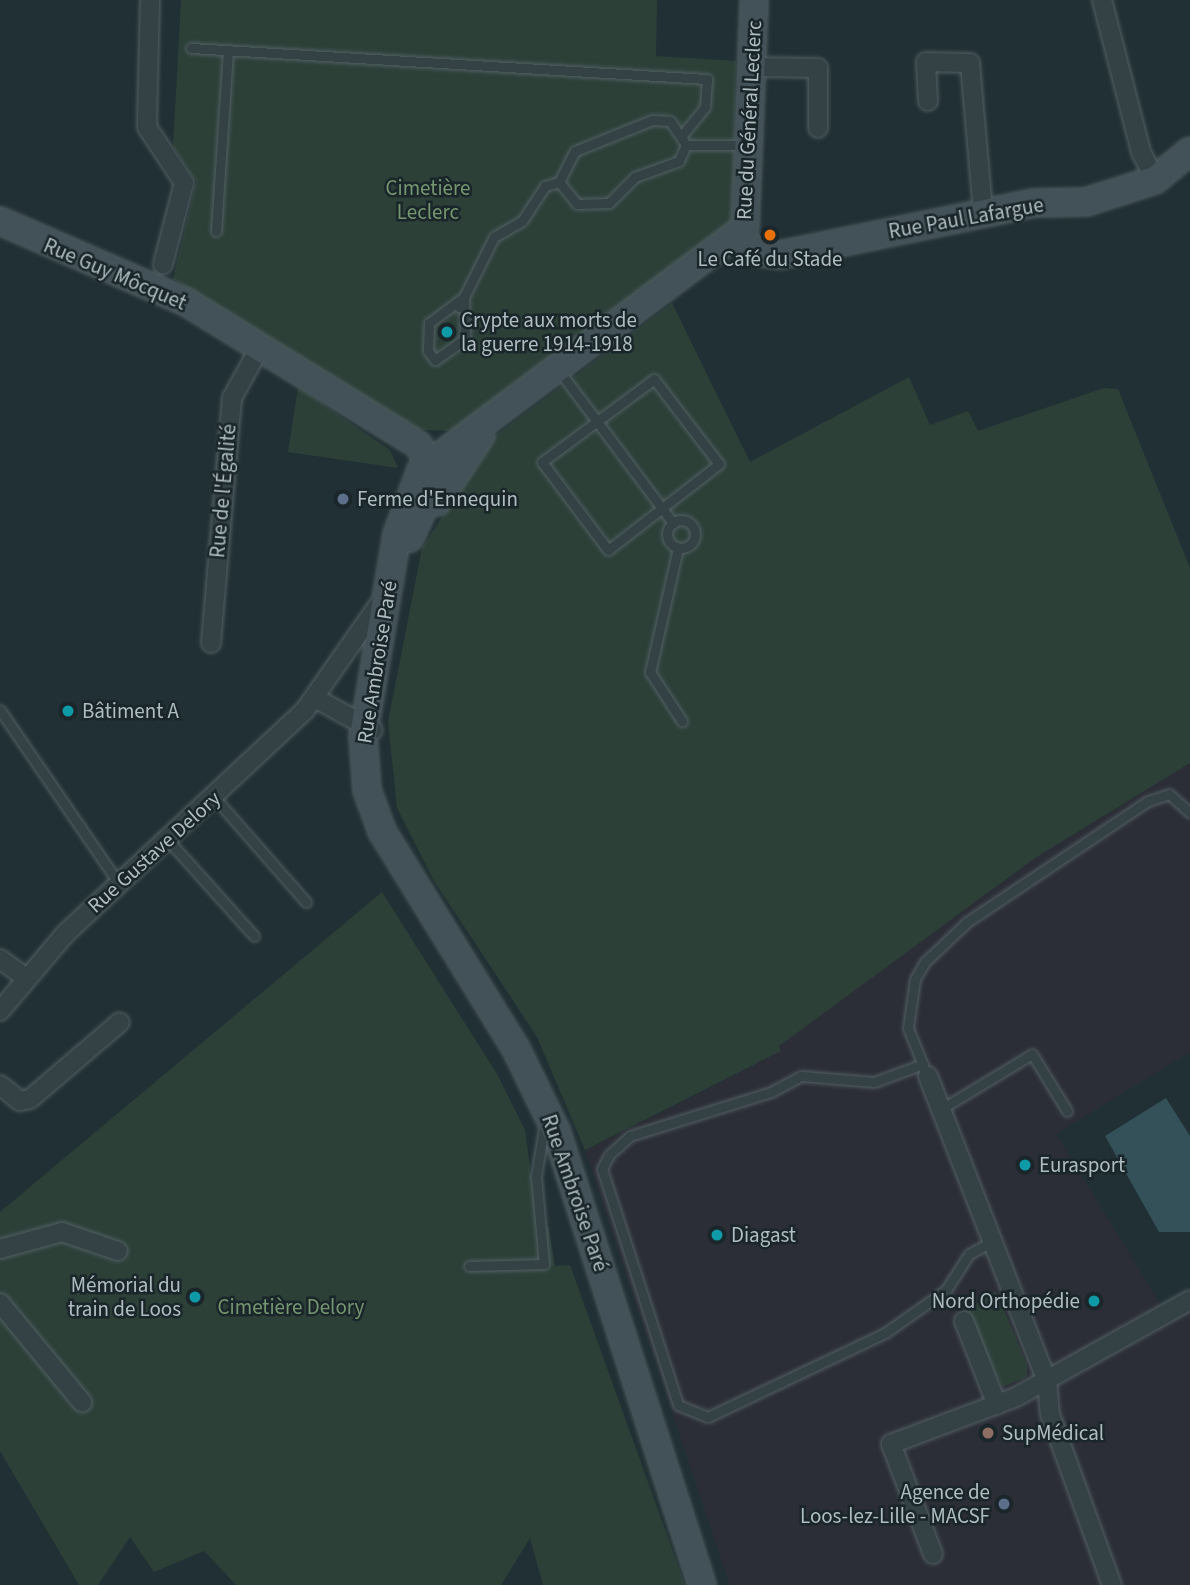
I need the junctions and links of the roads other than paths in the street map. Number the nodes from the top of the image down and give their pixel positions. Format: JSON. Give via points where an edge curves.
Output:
{"nodes":[{"id":1,"x":150,"y":0,"type":"edge"},
{"id":2,"x":754,"y":0,"type":"edge"},
{"id":3,"x":1102,"y":0,"type":"edge"},
{"id":4,"x":191,"y":48,"type":"dead end"},
{"id":5,"x":228,"y":50,"type":"junction"},
{"id":6,"x":753,"y":67,"type":"junction"},
{"id":7,"x":928,"y":101,"type":"dead end"},
{"id":8,"x":818,"y":128,"type":"dead end"},
{"id":9,"x":683,"y":134,"type":"junction"},
{"id":10,"x":687,"y":145,"type":"junction"},
{"id":11,"x":751,"y":145,"type":"junction"},
{"id":12,"x":1190,"y":150,"type":"edge"},
{"id":13,"x":1155,"y":180,"type":"junction"},
{"id":14,"x":559,"y":182,"type":"junction"},
{"id":15,"x":983,"y":213,"type":"junction"},
{"id":16,"x":0,"y":221,"type":"edge"},
{"id":17,"x":216,"y":231,"type":"dead end"},
{"id":18,"x":736,"y":237,"type":"junction"},
{"id":19,"x":163,"y":264,"type":"dead end"},
{"id":20,"x":464,"y":297,"type":"junction"},
{"id":21,"x":459,"y":307,"type":"dead end"},
{"id":22,"x":260,"y":347,"type":"junction"},
{"id":23,"x":559,"y":370,"type":"junction"},
{"id":24,"x":302,"y":377,"type":"junction"},
{"id":25,"x":510,"y":407,"type":"junction"},
{"id":26,"x":597,"y":421,"type":"junction"},
{"id":27,"x":481,"y":435,"type":"junction"},
{"id":28,"x":432,"y":458,"type":"junction"},
{"id":29,"x":409,"y":492,"type":"junction"},
{"id":30,"x":662,"y":508,"type":"junction"},
{"id":31,"x":673,"y":523,"type":"junction"},
{"id":32,"x":678,"y":548,"type":"junction"},
{"id":33,"x":405,"y":562,"type":"junction"},
{"id":34,"x":386,"y":594,"type":"junction"},
{"id":35,"x":211,"y":643,"type":"dead end"},
{"id":36,"x":315,"y":698,"type":"junction"},
{"id":37,"x":0,"y":710,"type":"edge"},
{"id":38,"x":682,"y":722,"type":"dead end"},
{"id":39,"x":369,"y":728,"type":"junction"},
{"id":40,"x":214,"y":797,"type":"junction"},
{"id":41,"x":1190,"y":813,"type":"edge"},
{"id":42,"x":168,"y":840,"type":"junction"},
{"id":43,"x":119,"y":884,"type":"junction"},
{"id":44,"x":306,"y":902,"type":"dead end"},
{"id":45,"x":254,"y":936,"type":"dead end"},
{"id":46,"x":0,"y":959,"type":"edge"},
{"id":47,"x":25,"y":977,"type":"junction"},
{"id":48,"x":0,"y":1011,"type":"edge"},
{"id":49,"x":120,"y":1022,"type":"dead end"},
{"id":50,"x":925,"y":1070,"type":"junction"},
{"id":51,"x":0,"y":1085,"type":"edge"},
{"id":52,"x":941,"y":1109,"type":"junction"},
{"id":53,"x":1067,"y":1111,"type":"dead end"},
{"id":54,"x":549,"y":1115,"type":"junction"},
{"id":55,"x":992,"y":1241,"type":"junction"},
{"id":56,"x":0,"y":1249,"type":"edge"},
{"id":57,"x":118,"y":1251,"type":"dead end"},
{"id":58,"x":469,"y":1266,"type":"dead end"},
{"id":59,"x":1190,"y":1300,"type":"edge"},
{"id":60,"x":0,"y":1303,"type":"edge"},
{"id":61,"x":964,"y":1321,"type":"dead end"},
{"id":62,"x":1047,"y":1381,"type":"junction"},
{"id":63,"x":82,"y":1402,"type":"dead end"},
{"id":64,"x":997,"y":1405,"type":"junction"},
{"id":65,"x":933,"y":1554,"type":"dead end"},
{"id":66,"x":1112,"y":1584,"type":"edge"},
{"id":67,"x":702,"y":1585,"type":"edge"}],
"edges":[{"from":1,"to":19,"type":"street","via":[[147,127],[184,183]]},
{"from":2,"to":6,"type":"street","name":"Rue du Général Leclerc"},
{"from":3,"to":13,"type":"street","via":[[1141,152]]},
{"from":4,"to":5,"type":"lane"},
{"from":5,"to":9,"type":"lane","via":[[707,79],[705,107]]},
{"from":5,"to":17,"type":"lane"},
{"from":6,"to":8,"type":"street","via":[[818,68]]},
{"from":6,"to":11,"type":"street","name":"Rue du Général Leclerc"},
{"from":7,"to":15,"type":"street","via":[[926,62],[970,63]]},
{"from":9,"to":10,"type":"lane"},
{"from":9,"to":14,"type":"lane","via":[[670,121],[652,120],[588,143],[575,151]]},
{"from":10,"to":11,"type":"lane"},
{"from":10,"to":14,"type":"lane","via":[[679,161],[635,177],[609,203],[577,204]]},
{"from":11,"to":18,"type":"street","name":"Rue du Général Leclerc","via":[[747,220]]},
{"from":12,"to":13,"type":"street","name":"Rue Paul Lafargue"},
{"from":13,"to":15,"type":"street","name":"Rue Paul Lafargue","via":[[1086,202]]},
{"from":14,"to":20,"type":"lane","via":[[545,186],[522,221],[494,237]]},
{"from":15,"to":18,"type":"street","name":"Rue Paul Lafargue","via":[[780,255],[758,252]]},
{"from":16,"to":22,"type":"street","name":"Rue Guy Môcquet","via":[[64,254],[176,297]]},
{"from":18,"to":23,"type":"street"},
{"from":20,"to":20,"type":"lane","via":[[465,339],[435,360],[428,351],[429,323]]},
{"from":20,"to":21,"type":"lane"},
{"from":22,"to":24,"type":"street","name":"Rue Guy Môcquet"},
{"from":22,"to":35,"type":"street","name":"Rue de l'Égalité","via":[[232,398]]},
{"from":23,"to":25,"type":"street"},
{"from":23,"to":26,"type":"lane"},
{"from":24,"to":28,"type":"street","name":"Rue Guy Môcquet"},
{"from":24,"to":29,"type":"street","name":"Rue Ambroise Paré","via":[[407,456]]},
{"from":25,"to":27,"type":"street"},
{"from":25,"to":28,"type":"street"},
{"from":26,"to":30,"type":"lane"},
{"from":26,"to":30,"type":"lane","via":[[542,462],[608,550]]},
{"from":26,"to":30,"type":"lane","via":[[654,379],[719,464]]},
{"from":27,"to":28,"type":"street"},
{"from":27,"to":33,"type":"street","name":"Rue Ambroise Paré"},
{"from":28,"to":29,"type":"street","name":"Rue Ambroise Paré"},
{"from":28,"to":33,"type":"street","name":"Rue Ambroise Paré","via":[[437,481],[413,528]]},
{"from":29,"to":34,"type":"street","name":"Rue Ambroise Paré","via":[[394,522]]},
{"from":30,"to":31,"type":"lane"},
{"from":31,"to":32,"type":"lane","via":[[667,536]]},
{"from":31,"to":32,"type":"lane","via":[[684,521],[694,530],[691,543]]},
{"from":32,"to":38,"type":"lane","via":[[650,671]]},
{"from":33,"to":39,"type":"street","name":"Rue Ambroise Paré"},
{"from":34,"to":36,"type":"street","name":"Rue Gustave Delory"},
{"from":34,"to":39,"type":"street","name":"Rue Ambroise Paré"},
{"from":36,"to":39,"type":"street"},
{"from":36,"to":40,"type":"street","name":"Rue Gustave Delory"},
{"from":37,"to":43,"type":"lane"},
{"from":39,"to":54,"type":"street","name":"Rue Ambroise Paré","via":[[364,772],[382,831],[516,1049]]},
{"from":40,"to":42,"type":"street","name":"Rue Gustave Delory"},
{"from":40,"to":44,"type":"lane"},
{"from":41,"to":50,"type":"lane","via":[[1169,794],[1149,801],[967,922],[915,979],[908,1028]]},
{"from":42,"to":43,"type":"street","name":"Rue Gustave Delory"},
{"from":42,"to":45,"type":"lane"},
{"from":43,"to":47,"type":"street","name":"Rue Gustave Delory"},
{"from":46,"to":47,"type":"street"},
{"from":47,"to":48,"type":"street","name":"Rue Gustave Delory"},
{"from":49,"to":51,"type":"street","via":[[30,1098],[20,1101]]},
{"from":50,"to":52,"type":"street"},
{"from":50,"to":55,"type":"lane","via":[[874,1082],[801,1076],[771,1092],[630,1136],[609,1156],[603,1169],[678,1405],[708,1417],[885,1333],[946,1290],[969,1254]]},
{"from":52,"to":53,"type":"lane","via":[[1032,1054]]},
{"from":52,"to":55,"type":"street"},
{"from":54,"to":58,"type":"lane","via":[[537,1150],[544,1264]]},
{"from":54,"to":67,"type":"street","name":"Rue Ambroise Paré"},
{"from":55,"to":62,"type":"street"},
{"from":56,"to":57,"type":"street","via":[[62,1232]]},
{"from":59,"to":62,"type":"street"},
{"from":60,"to":63,"type":"street"},
{"from":61,"to":64,"type":"street"},
{"from":62,"to":64,"type":"street"},
{"from":62,"to":66,"type":"street","via":[[1051,1414]]},
{"from":64,"to":65,"type":"street","via":[[891,1444]]}]}
